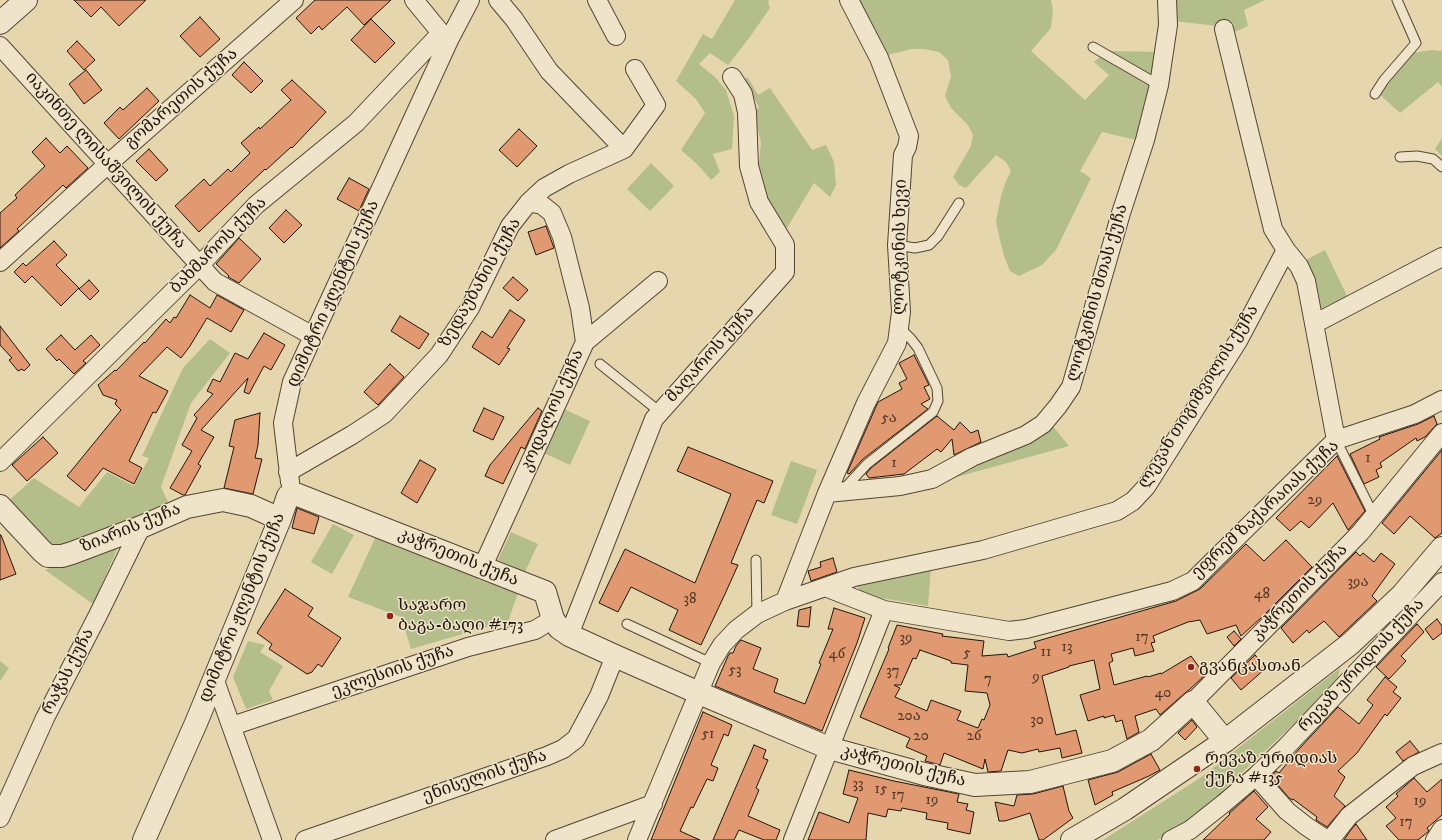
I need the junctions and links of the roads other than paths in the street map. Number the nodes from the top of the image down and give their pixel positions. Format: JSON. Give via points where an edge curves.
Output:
{"nodes":[{"id":1,"x":26,"y":0,"type":"edge"},
{"id":2,"x":294,"y":0,"type":"edge"},
{"id":3,"x":414,"y":0,"type":"edge"},
{"id":4,"x":470,"y":0,"type":"edge"},
{"id":5,"x":498,"y":0,"type":"edge"},
{"id":6,"x":597,"y":0,"type":"edge"},
{"id":7,"x":613,"y":0,"type":"edge"},
{"id":8,"x":849,"y":0,"type":"edge"},
{"id":9,"x":1167,"y":0,"type":"edge"},
{"id":10,"x":1397,"y":0,"type":"edge"},
{"id":11,"x":607,"y":19,"type":"junction"},
{"id":12,"x":0,"y":23,"type":"edge"},
{"id":13,"x":1224,"y":29,"type":"dead end"},
{"id":14,"x":445,"y":36,"type":"junction"},
{"id":15,"x":616,"y":36,"type":"dead end"},
{"id":16,"x":0,"y":46,"type":"edge"},
{"id":17,"x":1092,"y":47,"type":"dead end"},
{"id":18,"x":635,"y":68,"type":"dead end"},
{"id":19,"x":732,"y":77,"type":"dead end"},
{"id":20,"x":1159,"y":85,"type":"junction"},
{"id":21,"x":1375,"y":94,"type":"dead end"},
{"id":22,"x":624,"y":149,"type":"junction"},
{"id":23,"x":1400,"y":157,"type":"dead end"},
{"id":24,"x":108,"y":164,"type":"junction"},
{"id":25,"x":1442,"y":168,"type":"edge"},
{"id":26,"x":529,"y":202,"type":"junction"},
{"id":27,"x":959,"y":203,"type":"dead end"},
{"id":28,"x":897,"y":245,"type":"junction"},
{"id":29,"x":1286,"y":250,"type":"junction"},
{"id":30,"x":1442,"y":257,"type":"edge"},
{"id":31,"x":0,"y":262,"type":"edge"},
{"id":32,"x":200,"y":265,"type":"junction"},
{"id":33,"x":658,"y":281,"type":"dead end"},
{"id":34,"x":1314,"y":324,"type":"junction"},
{"id":35,"x":899,"y":327,"type":"junction"},
{"id":36,"x":313,"y":336,"type":"junction"},
{"id":37,"x":585,"y":342,"type":"junction"},
{"id":38,"x":600,"y":364,"type":"dead end"},
{"id":39,"x":1442,"y":400,"type":"edge"},
{"id":40,"x":660,"y":412,"type":"junction"},
{"id":41,"x":1442,"y":433,"type":"edge"},
{"id":42,"x":1336,"y":440,"type":"junction"},
{"id":43,"x":0,"y":462,"type":"edge"},
{"id":44,"x":290,"y":482,"type":"junction"},
{"id":45,"x":834,"y":492,"type":"junction"},
{"id":46,"x":0,"y":506,"type":"edge"},
{"id":47,"x":1374,"y":516,"type":"junction"},
{"id":48,"x":280,"y":519,"type":"junction"},
{"id":49,"x":141,"y":527,"type":"junction"},
{"id":50,"x":1442,"y":548,"type":"edge"},
{"id":51,"x":756,"y":560,"type":"dead end"},
{"id":52,"x":482,"y":568,"type":"junction"},
{"id":53,"x":1442,"y":582,"type":"edge"},
{"id":54,"x":825,"y":587,"type":"junction"},
{"id":55,"x":786,"y":601,"type":"junction"},
{"id":56,"x":884,"y":610,"type":"junction"},
{"id":57,"x":758,"y":614,"type":"junction"},
{"id":58,"x":553,"y":619,"type":"junction"},
{"id":59,"x":627,"y":624,"type":"dead end"},
{"id":60,"x":569,"y":635,"type":"junction"},
{"id":61,"x":616,"y":656,"type":"junction"},
{"id":62,"x":711,"y":663,"type":"junction"},
{"id":63,"x":214,"y":678,"type":"junction"},
{"id":64,"x":699,"y":693,"type":"junction"},
{"id":65,"x":1193,"y":702,"type":"junction"},
{"id":66,"x":232,"y":726,"type":"junction"},
{"id":67,"x":1225,"y":741,"type":"junction"},
{"id":68,"x":829,"y":748,"type":"junction"},
{"id":69,"x":1442,"y":753,"type":"edge"},
{"id":70,"x":1256,"y":776,"type":"junction"},
{"id":71,"x":653,"y":804,"type":"junction"},
{"id":72,"x":0,"y":818,"type":"edge"},
{"id":73,"x":1442,"y":830,"type":"edge"},
{"id":74,"x":144,"y":840,"type":"edge"},
{"id":75,"x":272,"y":840,"type":"edge"},
{"id":76,"x":305,"y":840,"type":"edge"},
{"id":77,"x":555,"y":840,"type":"edge"},
{"id":78,"x":637,"y":840,"type":"edge"},
{"id":79,"x":793,"y":840,"type":"edge"},
{"id":80,"x":1072,"y":840,"type":"edge"},
{"id":81,"x":1171,"y":840,"type":"edge"},
{"id":82,"x":1328,"y":840,"type":"edge"},
{"id":83,"x":1435,"y":840,"type":"edge"}],
"edges":[{"from":1,"to":12,"type":"street"},
{"from":2,"to":24,"type":"street","name":"გომარეთის ქუჩა"},
{"from":3,"to":14,"type":"street"},
{"from":4,"to":14,"type":"street","name":"დიმიტრი ჟღენტის ქუჩა"},
{"from":5,"to":22,"type":"street","via":[[549,71]]},
{"from":6,"to":11,"type":"street"},
{"from":7,"to":11,"type":"street","via":[[613,13]]},
{"from":8,"to":28,"type":"street","name":"ლოტკინის ხევი","via":[[879,58],[909,136],[903,156]]},
{"from":9,"to":20,"type":"street","name":"ლოტკინის მთას ქუჩა","via":[[1168,24]]},
{"from":10,"to":21,"type":"lane","via":[[1416,43]]},
{"from":11,"to":15,"type":"street"},
{"from":13,"to":29,"type":"street","via":[[1273,229]]},
{"from":14,"to":32,"type":"street","name":"ბახმაროს ქუჩა","via":[[356,123],[256,205]]},
{"from":14,"to":36,"type":"street","name":"დიმიტრი ჟღენტის ქუჩა"},
{"from":16,"to":24,"type":"street","name":"იაკინთე ლისაშვილის ქუჩა"},
{"from":17,"to":20,"type":"lane"},
{"from":18,"to":22,"type":"street","name":"ზედაუბანის ქუჩა","via":[[656,105]]},
{"from":19,"to":40,"type":"street","name":"მაღაროს ქუჩა","via":[[743,94],[747,112],[749,166],[759,202],[785,245],[785,272]]},
{"from":20,"to":45,"type":"street","name":"ლოტკინის მთას ქუჩა","via":[[1071,387],[1058,406],[1043,424],[1026,435],[972,457],[932,479],[900,486]]},
{"from":22,"to":26,"type":"street","name":"ზედაუბანის ქუჩა","via":[[544,188]]},
{"from":23,"to":25,"type":"lane","via":[[1433,159]]},
{"from":24,"to":31,"type":"street","name":"გომარეთის ქუჩა"},
{"from":24,"to":32,"type":"street","name":"იაკინთე ლისაშვილის ქუჩა"},
{"from":26,"to":37,"type":"street","via":[[542,205],[552,213],[562,237],[580,308]]},
{"from":26,"to":44,"type":"street","name":"ზედაუბანის ქუჩა","via":[[510,226],[470,308],[439,355],[384,414]]},
{"from":27,"to":28,"type":"lane","via":[[938,236],[929,245],[916,248]]},
{"from":28,"to":35,"type":"street","name":"ლოტკინის ხევი","via":[[902,312]]},
{"from":29,"to":34,"type":"street","via":[[1299,266],[1306,281]]},
{"from":29,"to":54,"type":"street","name":"ლევან თიგიშვილის ქუჩა","via":[[1238,341],[1146,487],[1133,501],[1117,511],[983,550],[854,577]]},
{"from":30,"to":34,"type":"street"},
{"from":32,"to":36,"type":"street","name":"იაკინთე ლისაშვილის ქუჩა","via":[[216,282]]},
{"from":32,"to":43,"type":"street","name":"ბახმაროს ქუჩა"},
{"from":33,"to":37,"type":"street","name":"კოდალოს ქუჩა"},
{"from":34,"to":42,"type":"street"},
{"from":35,"to":45,"type":"street","name":"ლოტკინის ხევი","via":[[897,343],[866,403]]},
{"from":35,"to":45,"type":"lane","via":[[918,348],[937,388],[938,401],[934,412]]},
{"from":36,"to":44,"type":"street","name":"დიმიტრი ჟღენტის ქუჩა","via":[[292,382],[283,423]]},
{"from":37,"to":52,"type":"street","name":"კოდალოს ქუჩა"},
{"from":38,"to":40,"type":"lane"},
{"from":39,"to":42,"type":"street","name":"ეფრემ ზაქარაიას ქუჩა","via":[[1415,414]]},
{"from":40,"to":60,"type":"street","name":"მაღაროს ქუჩა","via":[[654,419]]},
{"from":41,"to":47,"type":"street","name":"კაჭრეთის ქუჩა"},
{"from":42,"to":47,"type":"lane"},
{"from":42,"to":56,"type":"street","name":"ეფრემ ზაქარაიას ქუჩა","via":[[1214,561],[1193,580],[1172,590],[1026,629],[1009,631]]},
{"from":44,"to":48,"type":"street","name":"დიმიტრი ჟღენტის ქუჩა"},
{"from":44,"to":52,"type":"street","name":"კაჭრეთის ქუჩა"},
{"from":45,"to":55,"type":"street","name":"ლოტკინის ხევი"},
{"from":46,"to":49,"type":"street","name":"ზიარის ქუჩა","via":[[48,556],[62,556]]},
{"from":47,"to":65,"type":"street","name":"კაჭრეთის ქუჩა"},
{"from":48,"to":49,"type":"street","name":"ზიარის ქუჩა","via":[[251,506],[223,500],[187,507]]},
{"from":48,"to":63,"type":"street","name":"დიმიტრი ჟღენტის ქუჩა"},
{"from":49,"to":72,"type":"street","name":"რაჭას ქუჩა","via":[[46,718]]},
{"from":50,"to":67,"type":"street","name":"რევაზ ურიდიას ქუჩა","via":[[1402,595],[1350,644]]},
{"from":51,"to":57,"type":"lane"},
{"from":52,"to":58,"type":"street","name":"კაჭრეთის ქუჩა","via":[[545,592]]},
{"from":53,"to":70,"type":"street","name":"რევაზ ურიდიას ქუჩა"},
{"from":54,"to":55,"type":"street"},
{"from":54,"to":56,"type":"street","name":"ეფრემ ზაქარაიას ქუჩა"},
{"from":55,"to":57,"type":"street"},
{"from":56,"to":68,"type":"street"},
{"from":57,"to":62,"type":"street","via":[[736,630],[722,645]]},
{"from":58,"to":60,"type":"street","name":"კაჭრეთის ქუჩა","via":[[559,628]]},
{"from":58,"to":66,"type":"street","name":"ეკლესიის ქუჩა","via":[[535,630],[468,647]]},
{"from":59,"to":62,"type":"lane"},
{"from":60,"to":61,"type":"street","name":"კაჭრეთის ქუჩა"},
{"from":61,"to":64,"type":"street","name":"კაჭრეთის ქუჩა"},
{"from":61,"to":76,"type":"street","name":"ენისელის ქუჩა","via":[[599,696],[576,739],[563,748],[547,756]]},
{"from":62,"to":64,"type":"street"},
{"from":63,"to":66,"type":"street"},
{"from":63,"to":74,"type":"street","name":"დიმიტრი ჟღენტის ქუჩა"},
{"from":64,"to":68,"type":"street","name":"კაჭრეთის ქუჩა"},
{"from":64,"to":71,"type":"street"},
{"from":65,"to":67,"type":"street"},
{"from":65,"to":68,"type":"street","name":"კაჭრეთის ქუჩა","via":[[1151,740],[1112,762],[1030,782],[975,785]]},
{"from":66,"to":75,"type":"street"},
{"from":67,"to":80,"type":"street","name":"რევაზ ურიდიას ქუჩა","via":[[1125,809]]},
{"from":68,"to":79,"type":"street"},
{"from":69,"to":82,"type":"street","via":[[1413,766],[1349,816]]},
{"from":70,"to":81,"type":"street","name":"რევაზ ურიდიას ქუჩა","via":[[1190,830]]},
{"from":70,"to":82,"type":"street","via":[[1287,811]]},
{"from":71,"to":77,"type":"street"},
{"from":71,"to":78,"type":"street"},
{"from":73,"to":83,"type":"street"}]}
